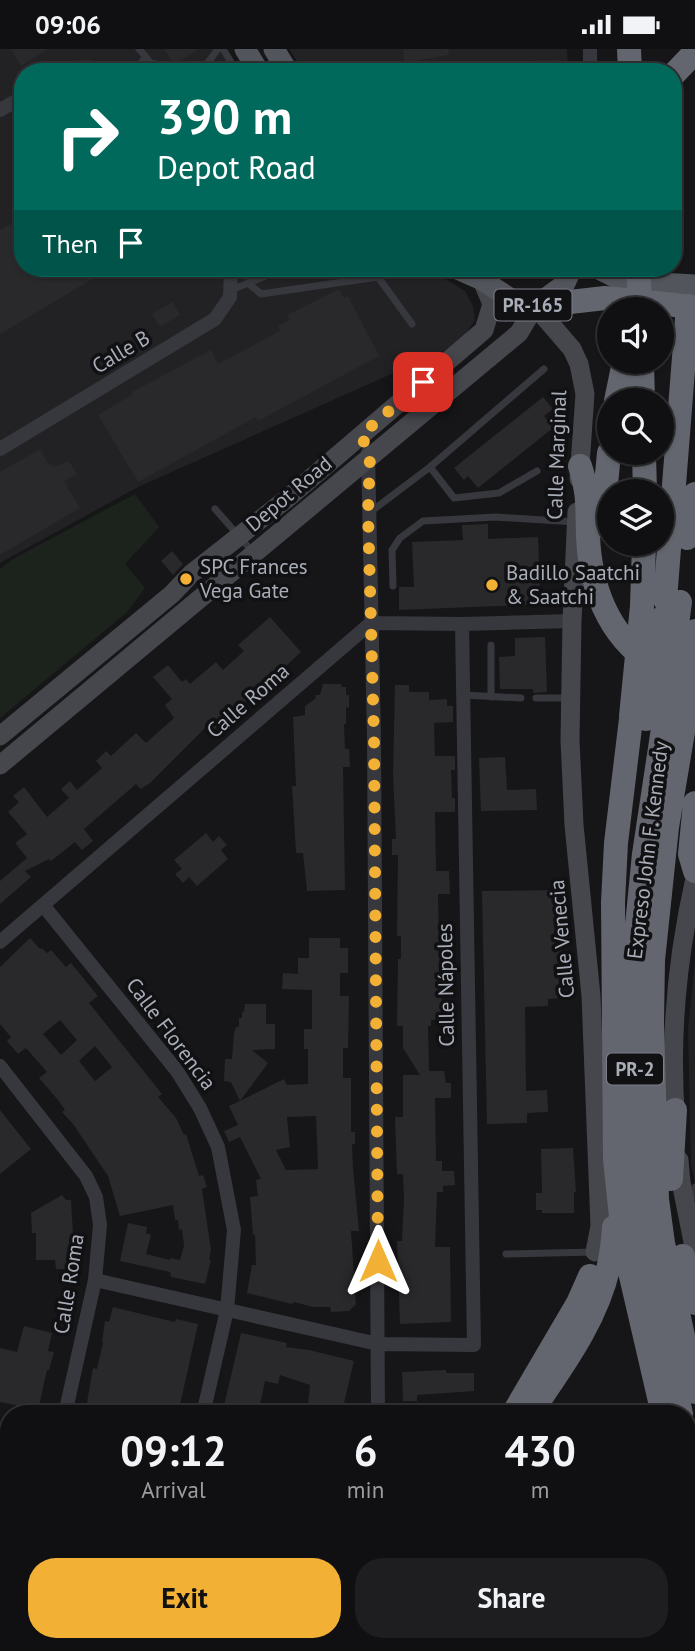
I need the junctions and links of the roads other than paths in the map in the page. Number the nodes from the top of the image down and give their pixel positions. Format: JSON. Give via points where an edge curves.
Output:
{"nodes":[{"id":1,"x":139,"y":49,"type":"edge"},
{"id":2,"x":221,"y":49,"type":"edge"},
{"id":3,"x":695,"y":53,"type":"edge"},
{"id":4,"x":148,"y":60,"type":"junction"},
{"id":5,"x":209,"y":61,"type":"edge"},
{"id":6,"x":144,"y":63,"type":"edge"},
{"id":7,"x":150,"y":63,"type":"edge"},
{"id":8,"x":156,"y":63,"type":"edge"},
{"id":9,"x":682,"y":66,"type":"edge"},
{"id":10,"x":231,"y":277,"type":"edge"},
{"id":11,"x":260,"y":277,"type":"edge"},
{"id":12,"x":477,"y":277,"type":"edge"},
{"id":13,"x":568,"y":277,"type":"edge"},
{"id":14,"x":626,"y":277,"type":"edge"},
{"id":15,"x":637,"y":277,"type":"edge"},
{"id":16,"x":482,"y":279,"type":"junction"},
{"id":17,"x":248,"y":283,"type":"junction"},
{"id":18,"x":230,"y":290,"type":"junction"},
{"id":19,"x":635,"y":297,"type":"edge"},
{"id":20,"x":693,"y":299,"type":"edge"},
{"id":21,"x":535,"y":306,"type":"junction"},
{"id":22,"x":412,"y":324,"type":"dead end"},
{"id":23,"x":544,"y":369,"type":"dead end"},
{"id":24,"x":361,"y":435,"type":"junction"},
{"id":25,"x":0,"y":449,"type":"edge"},
{"id":26,"x":370,"y":456,"type":"junction"},
{"id":27,"x":608,"y":465,"type":"edge"},
{"id":28,"x":580,"y":466,"type":"junction"},
{"id":29,"x":429,"y":467,"type":"junction"},
{"id":30,"x":537,"y":471,"type":"dead end"},
{"id":31,"x":695,"y":494,"type":"edge"},
{"id":32,"x":215,"y":509,"type":"dead end"},
{"id":33,"x":368,"y":513,"type":"junction"},
{"id":34,"x":577,"y":522,"type":"junction"},
{"id":35,"x":238,"y":536,"type":"junction"},
{"id":36,"x":392,"y":551,"type":"junction"},
{"id":37,"x":370,"y":553,"type":"junction"},
{"id":38,"x":253,"y":554,"type":"junction"},
{"id":39,"x":648,"y":556,"type":"edge"},
{"id":40,"x":393,"y":586,"type":"dead end"},
{"id":41,"x":172,"y":594,"type":"junction"},
{"id":42,"x":662,"y":603,"type":"junction"},
{"id":43,"x":186,"y":610,"type":"junction"},
{"id":44,"x":572,"y":621,"type":"junction"},
{"id":45,"x":371,"y":623,"type":"junction"},
{"id":46,"x":462,"y":624,"type":"junction"},
{"id":47,"x":612,"y":624,"type":"junction"},
{"id":48,"x":695,"y":631,"type":"edge"},
{"id":49,"x":491,"y":645,"type":"dead end"},
{"id":50,"x":88,"y":663,"type":"junction"},
{"id":51,"x":103,"y":680,"type":"junction"},
{"id":52,"x":695,"y":686,"type":"edge"},
{"id":53,"x":462,"y":695,"type":"junction"},
{"id":54,"x":491,"y":697,"type":"junction"},
{"id":55,"x":521,"y":698,"type":"dead end"},
{"id":56,"x":536,"y":698,"type":"dead end"},
{"id":57,"x":570,"y":698,"type":"junction"},
{"id":58,"x":664,"y":719,"type":"edge"},
{"id":59,"x":0,"y":736,"type":"edge"},
{"id":60,"x":0,"y":765,"type":"edge"},
{"id":61,"x":695,"y":803,"type":"edge"},
{"id":62,"x":695,"y":871,"type":"edge"},
{"id":63,"x":695,"y":878,"type":"edge"},
{"id":64,"x":43,"y":905,"type":"junction"},
{"id":65,"x":0,"y":942,"type":"edge"},
{"id":66,"x":0,"y":1066,"type":"edge"},
{"id":67,"x":675,"y":1110,"type":"junction"},
{"id":68,"x":695,"y":1187,"type":"edge"},
{"id":69,"x":619,"y":1199,"type":"junction"},
{"id":70,"x":687,"y":1213,"type":"junction"},
{"id":71,"x":595,"y":1252,"type":"junction"},
{"id":72,"x":695,"y":1252,"type":"edge"},
{"id":73,"x":506,"y":1254,"type":"dead end"},
{"id":74,"x":95,"y":1280,"type":"junction"},
{"id":75,"x":695,"y":1303,"type":"edge"},
{"id":76,"x":227,"y":1310,"type":"junction"},
{"id":77,"x":379,"y":1344,"type":"junction"},
{"id":78,"x":695,"y":1392,"type":"edge"},
{"id":79,"x":67,"y":1405,"type":"edge"},
{"id":80,"x":205,"y":1405,"type":"edge"},
{"id":81,"x":379,"y":1405,"type":"edge"},
{"id":82,"x":518,"y":1405,"type":"edge"},
{"id":83,"x":536,"y":1405,"type":"edge"},
{"id":84,"x":661,"y":1405,"type":"edge"},
{"id":85,"x":679,"y":1405,"type":"edge"}],
"edges":[{"from":1,"to":4,"type":"lane"},
{"from":2,"to":5,"type":"lane"},
{"from":3,"to":9,"type":"highway"},
{"from":4,"to":6,"type":"lane"},
{"from":4,"to":7,"type":"lane"},
{"from":4,"to":8,"type":"lane"},
{"from":10,"to":18,"type":"street","name":"Calle B"},
{"from":11,"to":17,"type":"lane"},
{"from":12,"to":16,"type":"main road","number":"PR-165"},
{"from":13,"to":21,"type":"main road","number":"PR-165"},
{"from":14,"to":19,"type":"highway","bridge":true},
{"from":15,"to":20,"type":"main road"},
{"from":16,"to":21,"type":"main road","number":"PR-165","via":[[517,303]]},
{"from":16,"to":24,"type":"street","name":"Depot Road","via":[[492,304],[484,330]]},
{"from":17,"to":18,"type":"lane"},
{"from":17,"to":22,"type":"lane","via":[[261,294],[378,277]]},
{"from":18,"to":25,"type":"street","name":"Calle B","via":[[215,319]]},
{"from":20,"to":21,"type":"highway","via":[[605,298]]},
{"from":20,"to":42,"type":"highway"},
{"from":21,"to":26,"type":"street","name":"Depot Road","via":[[519,333]]},
{"from":21,"to":28,"type":"street","name":"Calle Marginal","via":[[579,363],[584,394]]},
{"from":23,"to":29,"type":"lane"},
{"from":24,"to":26,"type":"street"},
{"from":24,"to":35,"type":"street","name":"Depot Road"},
{"from":26,"to":33,"type":"street"},
{"from":26,"to":38,"type":"street","name":"Depot Road"},
{"from":27,"to":47,"type":"highway","via":[[601,549]]},
{"from":28,"to":34,"type":"street","name":"Calle Marginal"},
{"from":28,"to":47,"type":"highway","via":[[587,488],[593,579]]},
{"from":29,"to":30,"type":"lane","via":[[454,498],[499,493]]},
{"from":29,"to":33,"type":"lane"},
{"from":31,"to":42,"type":"highway","name":"Expreso John F. Kennedy","number":"PR-2"},
{"from":32,"to":35,"type":"lane"},
{"from":33,"to":37,"type":"street"},
{"from":34,"to":36,"type":"lane","via":[[496,517],[423,521],[400,538]]},
{"from":34,"to":44,"type":"street","name":"Calle Marginal"},
{"from":35,"to":38,"type":"lane"},
{"from":35,"to":41,"type":"street","name":"Depot Road"},
{"from":36,"to":37,"type":"lane"},
{"from":36,"to":40,"type":"lane"},
{"from":37,"to":45,"type":"street"},
{"from":38,"to":43,"type":"street","name":"Depot Road"},
{"from":39,"to":42,"type":"highway","name":"Expreso John F. Kennedy","number":"PR-2"},
{"from":41,"to":43,"type":"lane"},
{"from":41,"to":50,"type":"street","name":"Depot Road"},
{"from":42,"to":58,"type":"highway","name":"Expreso John F. Kennedy","number":"PR-2","bridge":true},
{"from":42,"to":58,"type":"highway","name":"Expreso John F. Kennedy","number":"PR-2","bridge":true},
{"from":43,"to":51,"type":"street","name":"Depot Road"},
{"from":44,"to":46,"type":"street"},
{"from":44,"to":57,"type":"street","name":"Calle Venecia"},
{"from":45,"to":46,"type":"street"},
{"from":45,"to":64,"type":"street","name":"Calle Roma"},
{"from":45,"to":77,"type":"street"},
{"from":46,"to":53,"type":"street","name":"Calle Nápoles"},
{"from":47,"to":52,"type":"highway","via":[[647,660]]},
{"from":48,"to":58,"type":"highway","bridge":true},
{"from":49,"to":54,"type":"lane"},
{"from":50,"to":51,"type":"lane"},
{"from":50,"to":59,"type":"street","name":"Depot Road"},
{"from":51,"to":60,"type":"street","name":"Depot Road"},
{"from":53,"to":54,"type":"lane"},
{"from":53,"to":77,"type":"street","name":"Calle Nápoles","via":[[474,1345]]},
{"from":54,"to":55,"type":"lane"},
{"from":56,"to":57,"type":"lane"},
{"from":57,"to":71,"type":"street","name":"Calle Venecia","via":[[574,825],[591,996],[600,1226]]},
{"from":58,"to":69,"type":"highway","name":"Expreso John F. Kennedy","number":"PR-2","via":[[626,754],[616,843],[613,1064]]},
{"from":58,"to":78,"type":"highway","via":[[676,764],[653,960],[657,1199]]},
{"from":58,"to":85,"type":"highway","name":"Expreso John F. Kennedy","number":"PR-2","via":[[634,956],[636,1139],[644,1241]]},
{"from":61,"to":62,"type":"highway","via":[[690,854]]},
{"from":63,"to":67,"type":"street","via":[[676,996]]},
{"from":64,"to":65,"type":"street","name":"Calle Roma"},
{"from":64,"to":76,"type":"street","name":"Calle Florencia","via":[[177,1071],[218,1147],[234,1230]]},
{"from":66,"to":74,"type":"street","name":"Calle Roma","via":[[86,1176],[96,1198],[100,1225]]},
{"from":67,"to":70,"type":"street"},
{"from":67,"to":75,"type":"highway","via":[[670,1184]]},
{"from":68,"to":70,"type":"lane"},
{"from":69,"to":83,"type":"highway","via":[[609,1265],[598,1300]]},
{"from":69,"to":84,"type":"highway","name":"Expreso John F. Kennedy","number":"PR-2","via":[[624,1246]]},
{"from":70,"to":72,"type":"street"},
{"from":71,"to":73,"type":"lane"},
{"from":71,"to":82,"type":"highway","via":[[578,1303]]},
{"from":74,"to":76,"type":"street"},
{"from":74,"to":79,"type":"street","name":"Calle Roma"},
{"from":76,"to":77,"type":"street"},
{"from":76,"to":80,"type":"street","name":"Calle Florencia"},
{"from":77,"to":81,"type":"street"}]}
